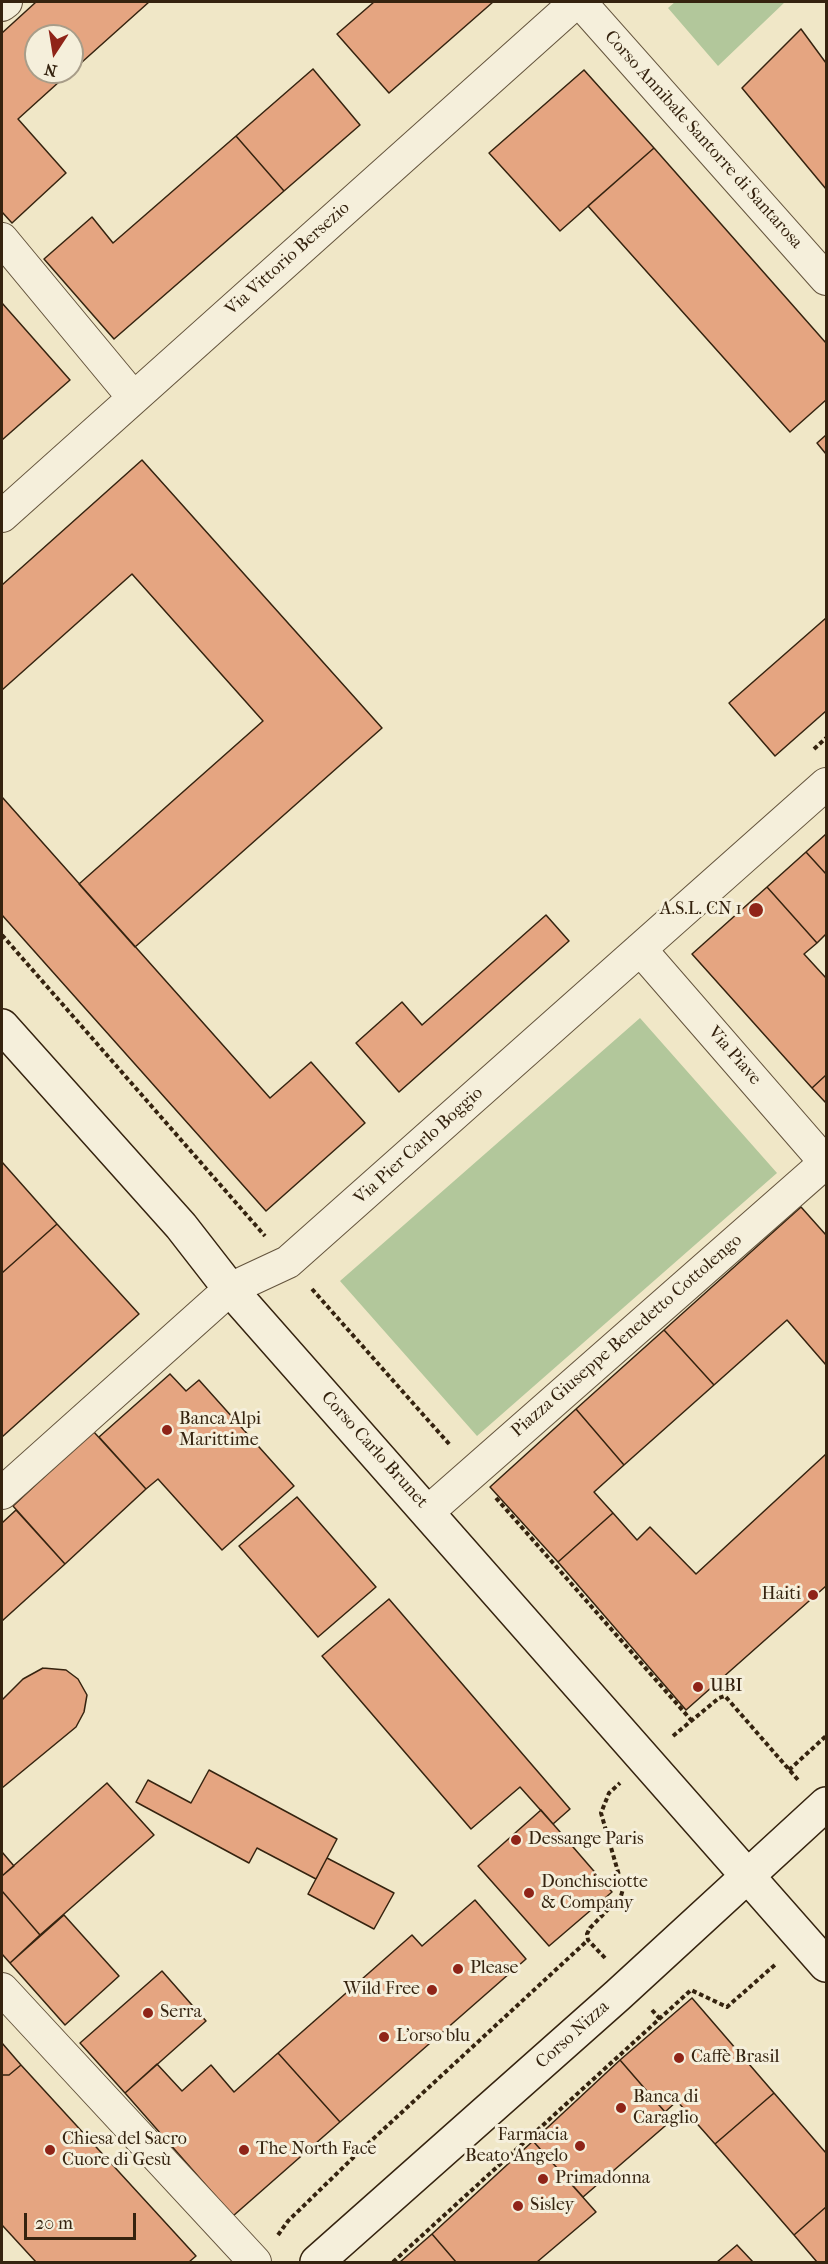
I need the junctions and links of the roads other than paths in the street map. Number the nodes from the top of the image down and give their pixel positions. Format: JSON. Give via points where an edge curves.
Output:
{"nodes":[{"id":1,"x":6,"y":2,"type":"edge"},
{"id":2,"x":578,"y":2,"type":"edge"},
{"id":3,"x":2,"y":5,"type":"edge"},
{"id":4,"x":2,"y":239,"type":"edge"},
{"id":5,"x":826,"y":279,"type":"edge"},
{"id":6,"x":133,"y":397,"type":"junction"},
{"id":7,"x":2,"y":516,"type":"edge"},
{"id":8,"x":826,"y":784,"type":"edge"},
{"id":9,"x":640,"y":949,"type":"junction"},
{"id":10,"x":2,"y":1026,"type":"edge"},
{"id":11,"x":826,"y":1162,"type":"edge"},
{"id":12,"x":230,"y":1289,"type":"junction"},
{"id":13,"x":2,"y":1493,"type":"edge"},
{"id":14,"x":429,"y":1511,"type":"junction"},
{"id":15,"x":824,"y":1806,"type":"edge"},
{"id":16,"x":748,"y":1874,"type":"junction"},
{"id":17,"x":826,"y":1965,"type":"edge"},
{"id":18,"x":2,"y":1989,"type":"edge"},
{"id":19,"x":255,"y":2262,"type":"edge"},
{"id":20,"x":317,"y":2262,"type":"edge"}],
"edges":[{"from":1,"to":3,"type":"street"},
{"from":2,"to":5,"type":"street","name":"Corso Annibale Santorre di Santarosa"},
{"from":2,"to":6,"type":"street","name":"Via Vittorio Bersezio"},
{"from":4,"to":6,"type":"street"},
{"from":6,"to":7,"type":"street","name":"Via Vittorio Bersezio"},
{"from":8,"to":9,"type":"street","name":"Via Pier Carlo Boggio"},
{"from":9,"to":11,"type":"street","name":"Via Piave"},
{"from":9,"to":12,"type":"street","name":"Via Pier Carlo Boggio","via":[[288,1262]]},
{"from":10,"to":12,"type":"street","name":"Corso Carlo Brunet","via":[[181,1226]]},
{"from":11,"to":14,"type":"street","name":"Piazza Giuseppe Benedetto Cottolengo"},
{"from":12,"to":13,"type":"street","name":"Via Pier Carlo Boggio"},
{"from":12,"to":14,"type":"street","name":"Corso Carlo Brunet"},
{"from":14,"to":16,"type":"street","name":"Corso Carlo Brunet"},
{"from":15,"to":16,"type":"street","name":"Corso Nizza"},
{"from":16,"to":17,"type":"street","name":"Corso Carlo Brunet"},
{"from":16,"to":20,"type":"street","name":"Corso Nizza"},
{"from":18,"to":19,"type":"street"}]}
